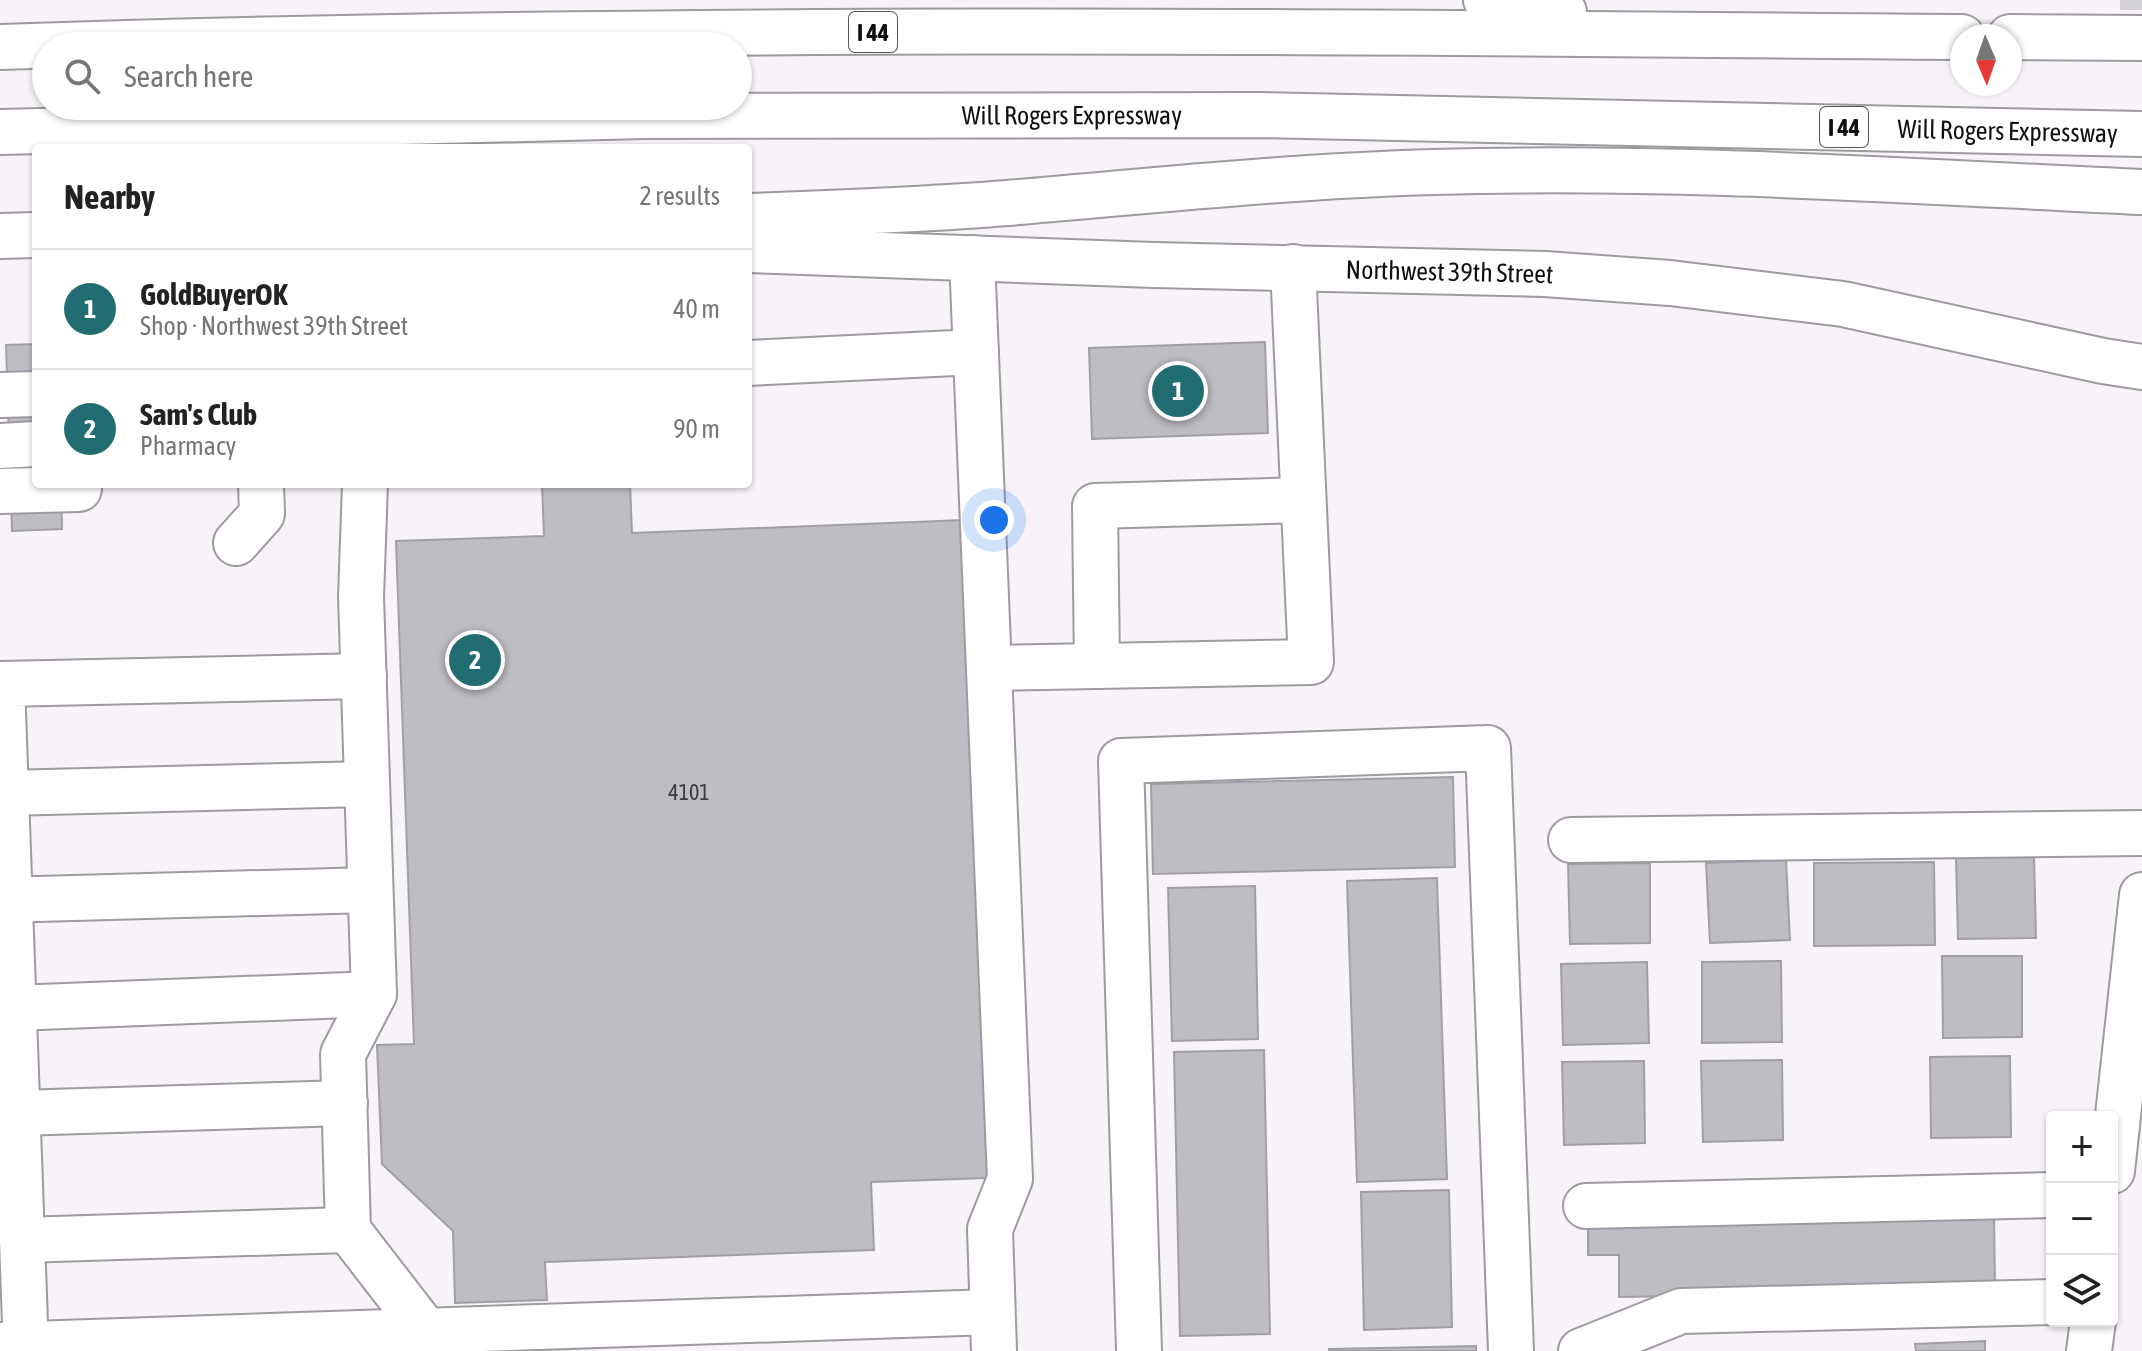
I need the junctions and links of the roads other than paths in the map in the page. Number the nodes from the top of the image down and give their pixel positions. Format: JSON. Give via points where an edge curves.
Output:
{"nodes":[{"id":1,"x":1486,"y":0,"type":"edge"},
{"id":2,"x":748,"y":32,"type":"edge"},
{"id":3,"x":1721,"y":35,"type":"junction"},
{"id":4,"x":1950,"y":37,"type":"edge"},
{"id":5,"x":2022,"y":37,"type":"edge"},
{"id":6,"x":2142,"y":38,"type":"edge"},
{"id":7,"x":32,"y":46,"type":"edge"},
{"id":8,"x":0,"y":47,"type":"edge"},
{"id":9,"x":752,"y":116,"type":"edge"},
{"id":10,"x":483,"y":120,"type":"edge"},
{"id":11,"x":0,"y":132,"type":"edge"},
{"id":12,"x":2142,"y":134,"type":"edge"},
{"id":13,"x":2142,"y":192,"type":"edge"},
{"id":14,"x":752,"y":216,"type":"edge"},
{"id":15,"x":32,"y":235,"type":"edge"},
{"id":16,"x":0,"y":236,"type":"edge"},
{"id":17,"x":752,"y":250,"type":"edge"},
{"id":18,"x":972,"y":258,"type":"junction"},
{"id":19,"x":1293,"y":267,"type":"junction"},
{"id":20,"x":976,"y":352,"type":"junction"},
{"id":21,"x":752,"y":363,"type":"edge"},
{"id":22,"x":2142,"y":367,"type":"edge"},
{"id":23,"x":32,"y":394,"type":"edge"},
{"id":24,"x":0,"y":395,"type":"edge"},
{"id":25,"x":32,"y":444,"type":"edge"},
{"id":26,"x":0,"y":446,"type":"edge"},
{"id":27,"x":261,"y":488,"type":"edge"},
{"id":28,"x":365,"y":488,"type":"edge"},
{"id":29,"x":79,"y":489,"type":"dead end"},
{"id":30,"x":0,"y":491,"type":"edge"},
{"id":31,"x":1303,"y":500,"type":"junction"},
{"id":32,"x":236,"y":543,"type":"dead end"},
{"id":33,"x":1097,"y":666,"type":"junction"},
{"id":34,"x":989,"y":668,"type":"junction"},
{"id":35,"x":364,"y":676,"type":"junction"},
{"id":36,"x":367,"y":784,"type":"junction"},
{"id":37,"x":6,"y":793,"type":"junction"},
{"id":38,"x":2142,"y":833,"type":"edge"},
{"id":39,"x":1571,"y":840,"type":"dead end"},
{"id":40,"x":370,"y":890,"type":"junction"},
{"id":41,"x":2142,"y":895,"type":"edge"},
{"id":42,"x":5,"y":900,"type":"edge"},
{"id":43,"x":2142,"y":903,"type":"edge"},
{"id":44,"x":374,"y":994,"type":"junction"},
{"id":45,"x":14,"y":1008,"type":"junction"},
{"id":46,"x":345,"y":1103,"type":"junction"},
{"id":47,"x":17,"y":1113,"type":"junction"},
{"id":48,"x":2118,"y":1117,"type":"edge"},
{"id":49,"x":2046,"y":1195,"type":"edge"},
{"id":50,"x":1586,"y":1206,"type":"dead end"},
{"id":51,"x":348,"y":1230,"type":"junction"},
{"id":52,"x":22,"y":1240,"type":"junction"},
{"id":53,"x":2046,"y":1302,"type":"edge"},
{"id":54,"x":2092,"y":1327,"type":"edge"},
{"id":55,"x":993,"y":1332,"type":"edge"},
{"id":56,"x":426,"y":1341,"type":"edge"},
{"id":57,"x":17,"y":1347,"type":"edge"},
{"id":58,"x":1139,"y":1351,"type":"edge"},
{"id":59,"x":1511,"y":1351,"type":"edge"},
{"id":60,"x":1581,"y":1351,"type":"edge"},
{"id":61,"x":2089,"y":1351,"type":"edge"}],
"edges":[{"from":1,"to":3,"type":"main road"},
{"from":2,"to":3,"type":"main road","number":"I 44"},
{"from":3,"to":4,"type":"main road"},
{"from":5,"to":6,"type":"main road"},
{"from":7,"to":8,"type":"main road","number":"I 44"},
{"from":9,"to":12,"type":"main road","name":"Will Rogers Expressway","number":"I 44","via":[[1257,115]]},
{"from":10,"to":11,"type":"main road","name":"Will Rogers Expressway","number":"I 44"},
{"from":13,"to":14,"type":"main road","via":[[1851,178],[1434,172]]},
{"from":15,"to":16,"type":"main road"},
{"from":17,"to":18,"type":"main road","name":"Northwest 39th Street"},
{"from":18,"to":19,"type":"main road","name":"Northwest 39th Street"},
{"from":18,"to":20,"type":"main road"},
{"from":19,"to":22,"type":"main road","name":"Northwest 39th Street","via":[[1545,274],[1727,289],[1843,304]]},
{"from":19,"to":31,"type":"main road"},
{"from":20,"to":21,"type":"main road"},
{"from":20,"to":34,"type":"main road"},
{"from":23,"to":24,"type":"main road"},
{"from":25,"to":26,"type":"main road"},
{"from":27,"to":32,"type":"main road","via":[[262,514]]},
{"from":28,"to":35,"type":"main road"},
{"from":29,"to":30,"type":"main road"},
{"from":31,"to":33,"type":"main road","via":[[1095,506]]},
{"from":31,"to":33,"type":"main road","via":[[1311,662]]},
{"from":33,"to":34,"type":"main road"},
{"from":34,"to":55,"type":"main road","via":[[1010,1179],[990,1229]]},
{"from":35,"to":36,"type":"main road"},
{"from":35,"to":37,"type":"main road","via":[[2,684]]},
{"from":36,"to":37,"type":"main road"},
{"from":36,"to":40,"type":"main road"},
{"from":37,"to":42,"type":"main road"},
{"from":38,"to":39,"type":"main road"},
{"from":40,"to":42,"type":"main road"},
{"from":40,"to":44,"type":"main road"},
{"from":41,"to":43,"type":"main road"},
{"from":42,"to":45,"type":"main road"},
{"from":43,"to":48,"type":"main road"},
{"from":44,"to":45,"type":"main road"},
{"from":44,"to":46,"type":"main road","via":[[343,1054]]},
{"from":45,"to":47,"type":"main road"},
{"from":46,"to":47,"type":"main road"},
{"from":46,"to":51,"type":"main road"},
{"from":47,"to":52,"type":"main road"},
{"from":49,"to":50,"type":"main road"},
{"from":51,"to":52,"type":"main road"},
{"from":51,"to":56,"type":"main road"},
{"from":52,"to":57,"type":"main road"},
{"from":53,"to":60,"type":"main road","via":[[1681,1311]]},
{"from":54,"to":61,"type":"main road"},
{"from":55,"to":56,"type":"main road"},
{"from":56,"to":57,"type":"main road"},
{"from":58,"to":59,"type":"main road","via":[[1121,761],[1488,748]]}]}
